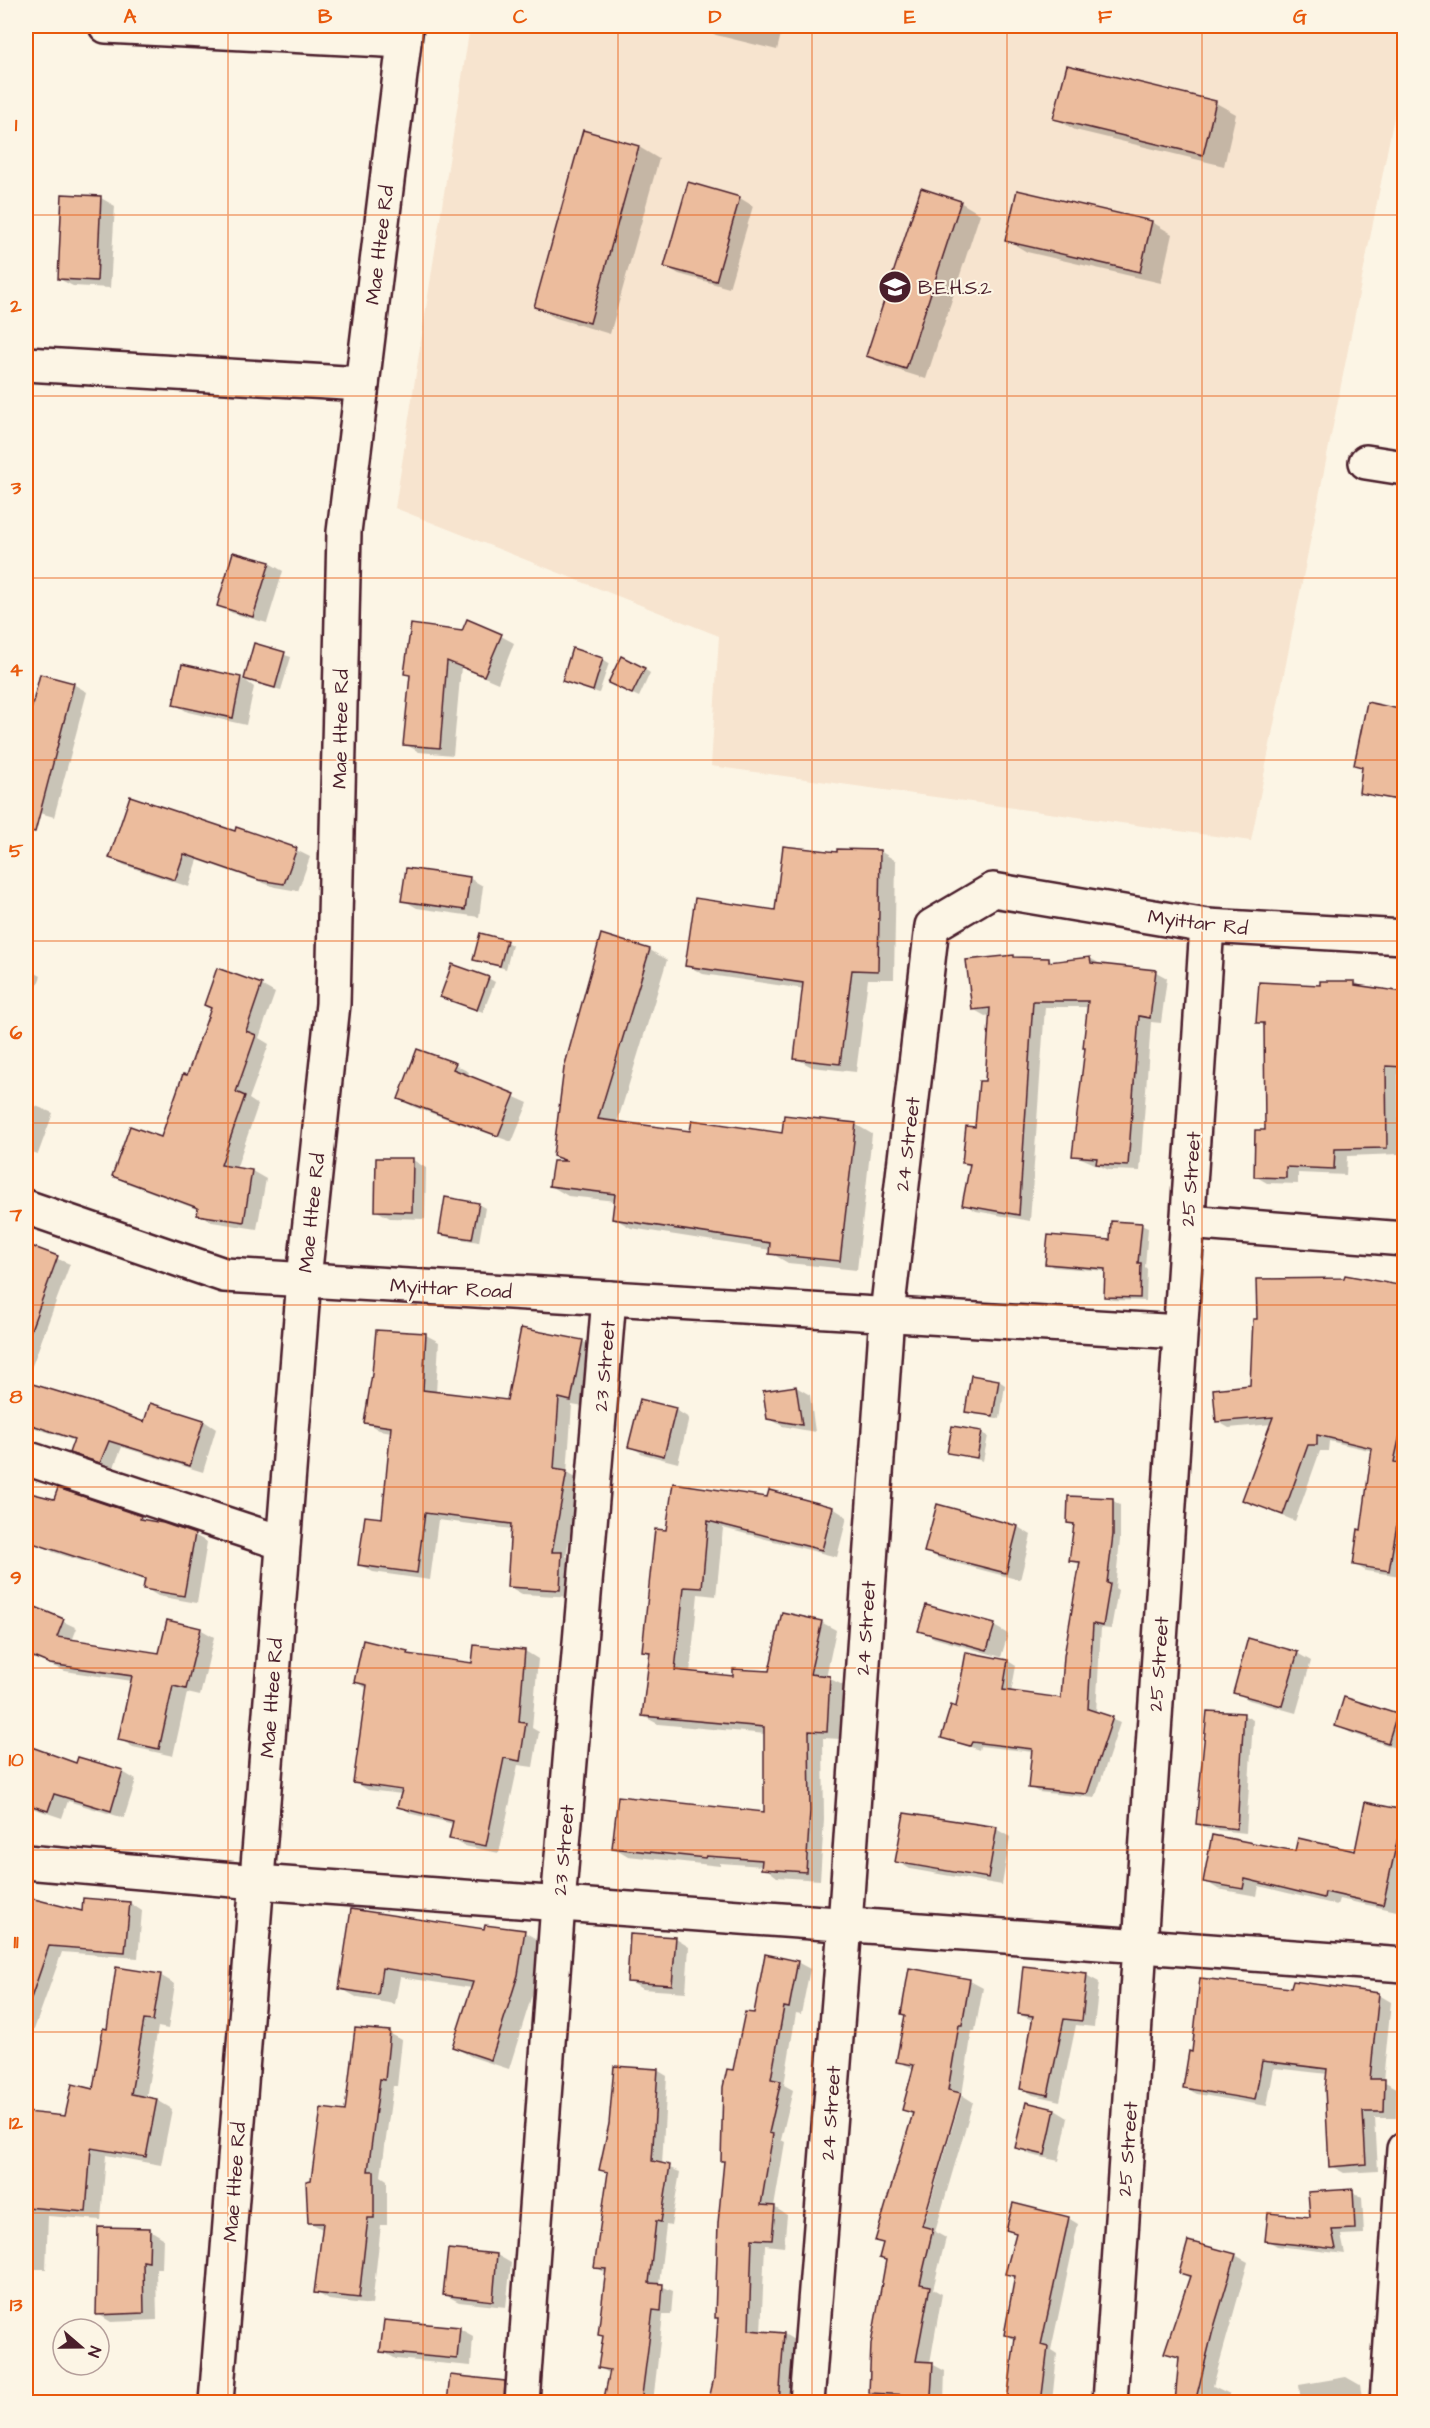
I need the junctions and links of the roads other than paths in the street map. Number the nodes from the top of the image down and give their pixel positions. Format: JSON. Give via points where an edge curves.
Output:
{"nodes":[{"id":1,"x":106,"y":26,"type":"edge"},
{"id":2,"x":405,"y":33,"type":"edge"},
{"id":3,"x":26,"y":364,"type":"edge"},
{"id":4,"x":362,"y":384,"type":"junction"},
{"id":5,"x":1366,"y":462,"type":"dead end"},
{"id":6,"x":1404,"y":468,"type":"edge"},
{"id":7,"x":993,"y":891,"type":"joint"},
{"id":8,"x":1207,"y":926,"type":"junction"},
{"id":9,"x":1404,"y":937,"type":"edge"},
{"id":10,"x":26,"y":1207,"type":"edge"},
{"id":11,"x":1187,"y":1222,"type":"junction"},
{"id":12,"x":1404,"y":1239,"type":"edge"},
{"id":13,"x":304,"y":1279,"type":"junction"},
{"id":14,"x":609,"y":1298,"type":"junction"},
{"id":15,"x":887,"y":1314,"type":"junction"},
{"id":16,"x":1180,"y":1332,"type":"junction"},
{"id":17,"x":26,"y":1458,"type":"edge"},
{"id":18,"x":283,"y":1544,"type":"junction"},
{"id":19,"x":26,"y":1862,"type":"edge"},
{"id":20,"x":257,"y":1882,"type":"junction"},
{"id":21,"x":558,"y":1904,"type":"junction"},
{"id":22,"x":845,"y":1925,"type":"junction"},
{"id":23,"x":1140,"y":1946,"type":"junction"},
{"id":24,"x":1404,"y":1965,"type":"edge"},
{"id":25,"x":1404,"y":2149,"type":"edge"},
{"id":26,"x":216,"y":2403,"type":"edge"},
{"id":27,"x":522,"y":2403,"type":"edge"},
{"id":28,"x":807,"y":2403,"type":"edge"},
{"id":29,"x":1110,"y":2403,"type":"edge"},
{"id":30,"x":1387,"y":2403,"type":"edge"}],
"edges":[{"from":1,"to":2,"type":"street"},
{"from":2,"to":4,"type":"street","name":"Mae Htee Rd"},
{"from":3,"to":4,"type":"street"},
{"from":4,"to":13,"type":"street","name":"Mae Htee Rd","via":[[344,532],[333,1004]]},
{"from":5,"to":6,"type":"street"},
{"from":7,"to":8,"type":"street","name":"Myittar Rd"},
{"from":7,"to":15,"type":"street","name":"24 Street","via":[[932,926]]},
{"from":8,"to":9,"type":"street","name":"Myittar Rd"},
{"from":8,"to":11,"type":"street","name":"25 Street"},
{"from":10,"to":13,"type":"street","name":"Myittar Road","via":[[224,1275]]},
{"from":11,"to":12,"type":"street"},
{"from":11,"to":16,"type":"street","name":"25 Street"},
{"from":13,"to":14,"type":"street","name":"Myittar Road"},
{"from":13,"to":18,"type":"street","name":"Mae Htee Rd"},
{"from":14,"to":15,"type":"street","name":"Myittar Road"},
{"from":14,"to":21,"type":"street","name":"23 Street"},
{"from":15,"to":16,"type":"street","name":"Myittar Road"},
{"from":15,"to":22,"type":"street","name":"24 Street"},
{"from":16,"to":23,"type":"street","name":"25 Street"},
{"from":17,"to":18,"type":"street"},
{"from":18,"to":20,"type":"street","name":"Mae Htee Rd"},
{"from":19,"to":20,"type":"street"},
{"from":20,"to":21,"type":"street"},
{"from":20,"to":26,"type":"street","name":"Mae Htee Rd"},
{"from":21,"to":22,"type":"street"},
{"from":21,"to":27,"type":"street","name":"23 Street"},
{"from":22,"to":23,"type":"street"},
{"from":22,"to":28,"type":"street","name":"24 Street"},
{"from":23,"to":24,"type":"street"},
{"from":23,"to":29,"type":"street","name":"25 Street"},
{"from":25,"to":30,"type":"street"}]}
